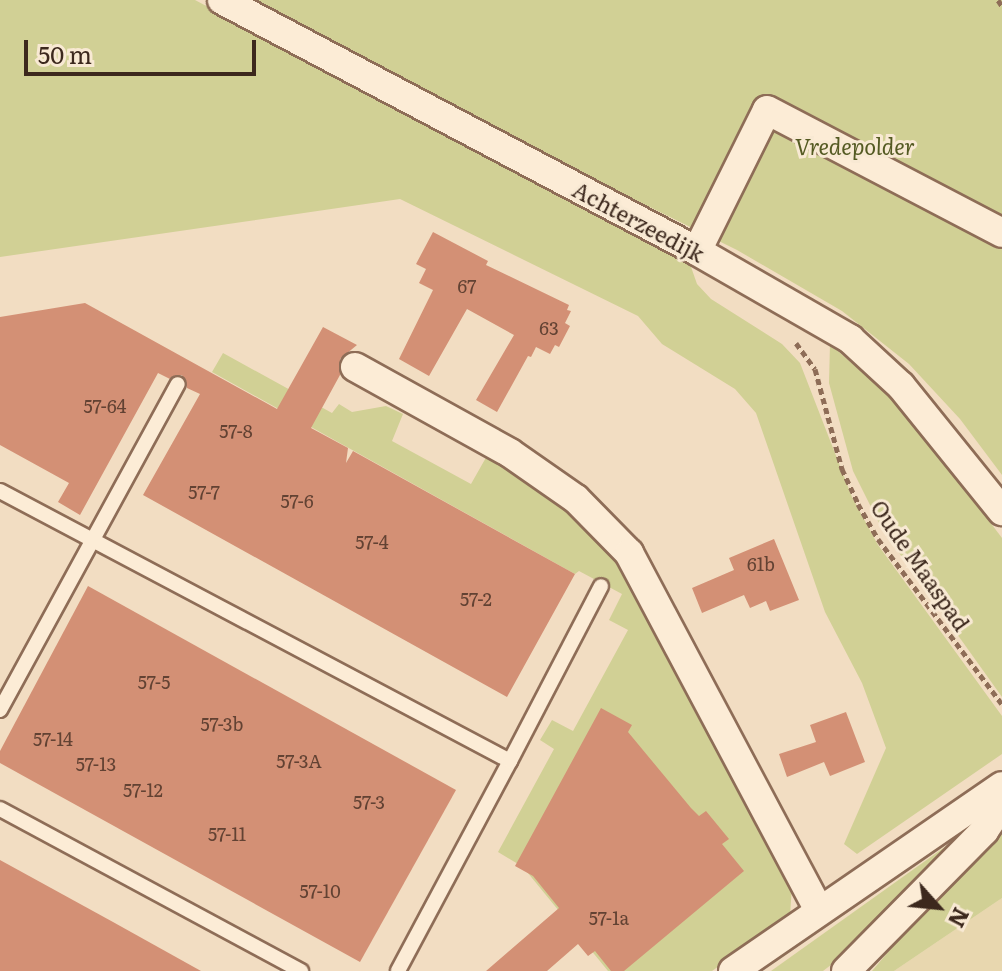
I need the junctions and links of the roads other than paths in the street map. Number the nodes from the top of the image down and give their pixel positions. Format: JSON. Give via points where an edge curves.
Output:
{"nodes":[{"id":1,"x":222,"y":0,"type":"edge"},
{"id":2,"x":1002,"y":233,"type":"edge"},
{"id":3,"x":697,"y":251,"type":"junction"},
{"id":4,"x":355,"y":367,"type":"dead end"},
{"id":5,"x":178,"y":384,"type":"dead end"},
{"id":6,"x":0,"y":491,"type":"edge"},
{"id":7,"x":1002,"y":511,"type":"edge"},
{"id":8,"x":93,"y":540,"type":"junction"},
{"id":9,"x":601,"y":586,"type":"dead end"},
{"id":10,"x":0,"y":710,"type":"edge"},
{"id":11,"x":510,"y":761,"type":"junction"},
{"id":12,"x":1002,"y":786,"type":"edge"},
{"id":13,"x":1002,"y":804,"type":"edge"},
{"id":14,"x":0,"y":809,"type":"edge"},
{"id":15,"x":819,"y":910,"type":"junction"},
{"id":16,"x":301,"y":971,"type":"edge"},
{"id":17,"x":398,"y":971,"type":"edge"},
{"id":18,"x":733,"y":971,"type":"edge"},
{"id":19,"x":846,"y":971,"type":"edge"}],
"edges":[{"from":1,"to":3,"type":"street","name":"Achterzeedijk"},
{"from":2,"to":3,"type":"street","via":[[767,110]]},
{"from":3,"to":7,"type":"street","name":"Achterzeedijk","via":[[850,339],[901,386]]},
{"from":4,"to":15,"type":"street","via":[[510,453],[576,499],[629,553]]},
{"from":5,"to":8,"type":"lane"},
{"from":6,"to":8,"type":"lane"},
{"from":8,"to":10,"type":"lane"},
{"from":8,"to":11,"type":"lane"},
{"from":9,"to":11,"type":"lane"},
{"from":11,"to":17,"type":"lane"},
{"from":12,"to":15,"type":"street"},
{"from":13,"to":19,"type":"street","via":[[984,831]]},
{"from":14,"to":16,"type":"lane"},
{"from":15,"to":18,"type":"street"}]}
